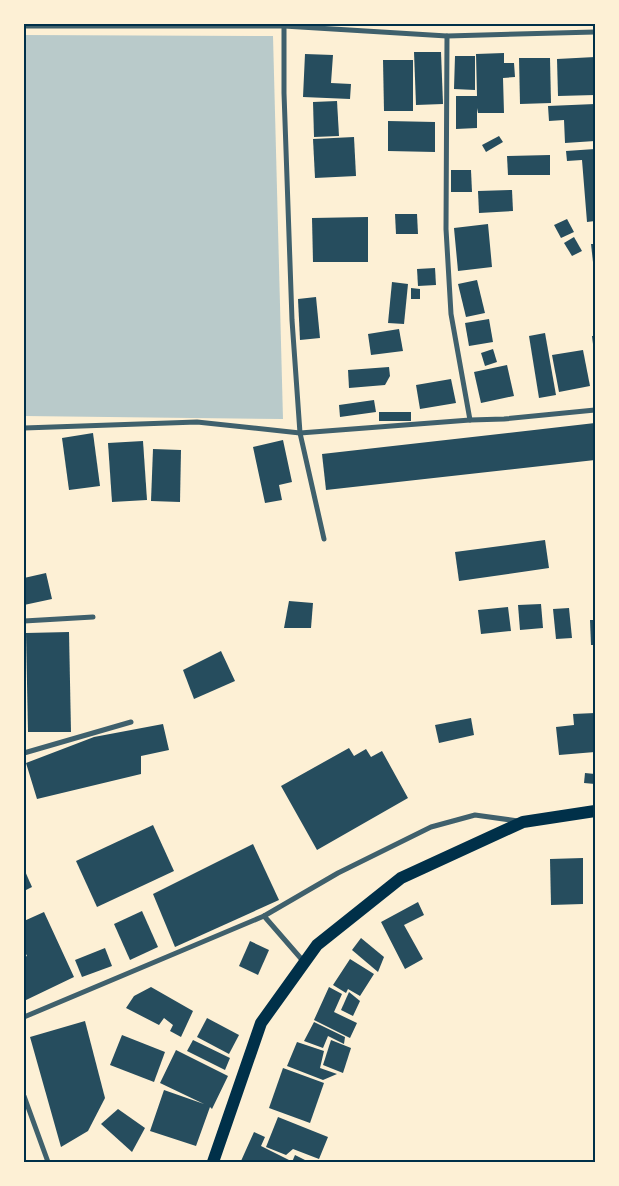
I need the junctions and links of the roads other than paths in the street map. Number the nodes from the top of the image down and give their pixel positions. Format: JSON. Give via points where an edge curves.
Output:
{"nodes":[{"id":1,"x":284,"y":25,"type":"edge"},
{"id":2,"x":24,"y":26,"type":"edge"},
{"id":3,"x":595,"y":32,"type":"edge"},
{"id":4,"x":447,"y":36,"type":"junction"},
{"id":5,"x":595,"y":410,"type":"edge"},
{"id":6,"x":470,"y":420,"type":"junction"},
{"id":7,"x":24,"y":428,"type":"edge"},
{"id":8,"x":300,"y":433,"type":"junction"},
{"id":9,"x":324,"y":539,"type":"dead end"},
{"id":10,"x":93,"y":617,"type":"dead end"},
{"id":11,"x":24,"y":621,"type":"edge"},
{"id":12,"x":131,"y":722,"type":"dead end"},
{"id":13,"x":24,"y":753,"type":"edge"},
{"id":14,"x":595,"y":811,"type":"edge"},
{"id":15,"x":523,"y":822,"type":"junction"},
{"id":16,"x":264,"y":916,"type":"junction"},
{"id":17,"x":305,"y":962,"type":"junction"},
{"id":18,"x":24,"y":1017,"type":"edge"},
{"id":19,"x":24,"y":1096,"type":"edge"},
{"id":20,"x":48,"y":1162,"type":"edge"},
{"id":21,"x":213,"y":1162,"type":"edge"}],
"edges":[{"from":1,"to":2,"type":"street"},
{"from":1,"to":4,"type":"street"},
{"from":1,"to":8,"type":"street","via":[[292,320]]},
{"from":3,"to":4,"type":"street"},
{"from":4,"to":6,"type":"street","via":[[446,229],[450,305]]},
{"from":5,"to":6,"type":"street"},
{"from":6,"to":8,"type":"street"},
{"from":7,"to":8,"type":"street","via":[[197,422]]},
{"from":8,"to":9,"type":"street"},
{"from":10,"to":11,"type":"street"},
{"from":12,"to":13,"type":"street"},
{"from":14,"to":15,"type":"main road"},
{"from":15,"to":16,"type":"street","via":[[475,815],[431,827],[338,873]]},
{"from":15,"to":17,"type":"main road","via":[[402,878],[317,945]]},
{"from":16,"to":17,"type":"street"},
{"from":16,"to":18,"type":"street"},
{"from":17,"to":21,"type":"main road","via":[[261,1023]]},
{"from":19,"to":20,"type":"street"}]}
